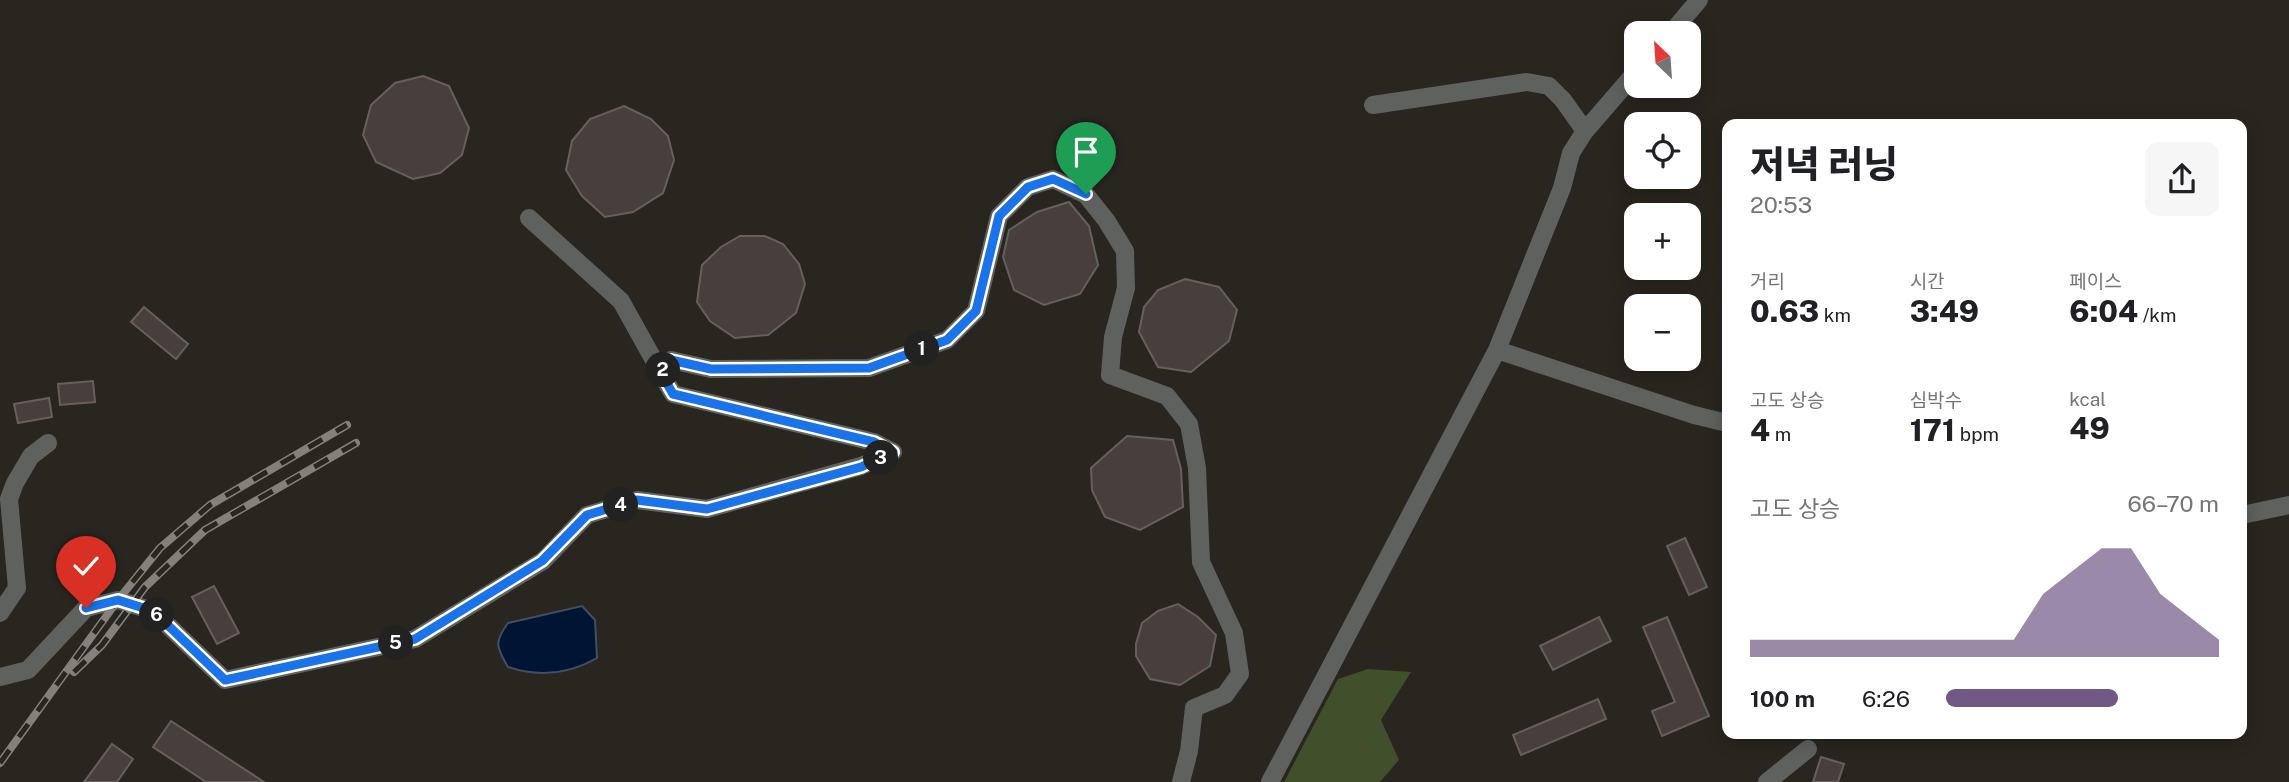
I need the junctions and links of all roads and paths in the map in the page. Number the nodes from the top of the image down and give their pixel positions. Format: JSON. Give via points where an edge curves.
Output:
{"nodes":[{"id":1,"x":1699,"y":0,"type":"edge"},
{"id":2,"x":1681,"y":21,"type":"edge"},
{"id":3,"x":1624,"y":86,"type":"edge"},
{"id":4,"x":1373,"y":105,"type":"dead end"},
{"id":5,"x":1585,"y":131,"type":"junction"},
{"id":6,"x":528,"y":218,"type":"dead end"},
{"id":7,"x":1497,"y":350,"type":"junction"},
{"id":8,"x":661,"y":373,"type":"junction"},
{"id":9,"x":1722,"y":422,"type":"edge"},
{"id":10,"x":48,"y":443,"type":"dead end"},
{"id":11,"x":2289,"y":505,"type":"edge"},
{"id":12,"x":2247,"y":514,"type":"edge"},
{"id":13,"x":0,"y":613,"type":"edge"},
{"id":14,"x":0,"y":677,"type":"edge"},
{"id":15,"x":1808,"y":749,"type":"dead end"},
{"id":16,"x":1181,"y":782,"type":"edge"},
{"id":17,"x":1270,"y":782,"type":"edge"},
{"id":18,"x":1768,"y":782,"type":"edge"}],
"edges":[{"from":1,"to":2,"type":"street"},
{"from":3,"to":5,"type":"street"},
{"from":4,"to":5,"type":"street","via":[[1527,82],[1549,86]]},
{"from":5,"to":7,"type":"street","via":[[1571,153],[1562,188]]},
{"from":6,"to":8,"type":"street","via":[[621,301]]},
{"from":7,"to":9,"type":"street"},
{"from":7,"to":17,"type":"street"},
{"from":8,"to":14,"type":"street","via":[[673,394],[874,442],[893,452],[861,467],[707,509],[637,500],[587,515],[542,561],[415,639],[225,680],[153,611],[118,600],[86,608],[28,670]]},
{"from":8,"to":16,"type":"street","via":[[671,360],[711,369],[869,368],[947,340],[976,311],[999,216],[1028,187],[1053,179],[1086,194],[1125,251],[1126,288],[1113,337],[1110,375],[1167,396],[1189,424],[1197,468],[1201,562],[1234,633],[1240,674],[1225,695],[1194,708]]},
{"from":10,"to":13,"type":"street","via":[[31,456],[9,499],[17,588]]},
{"from":11,"to":12,"type":"street"},
{"from":15,"to":18,"type":"street"}]}
